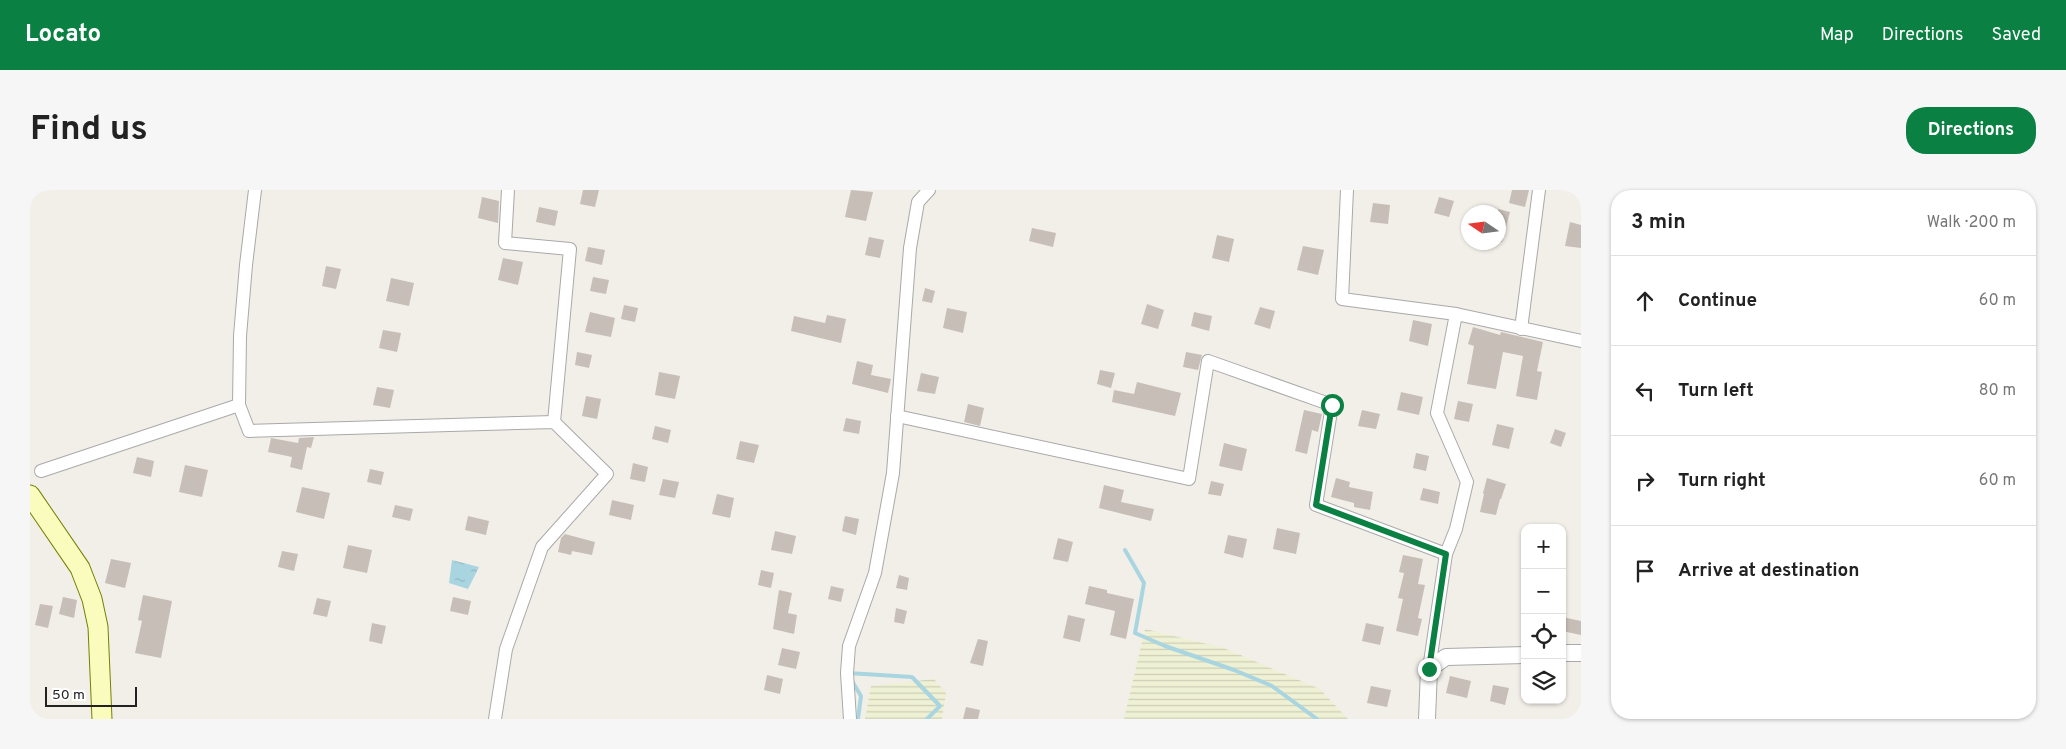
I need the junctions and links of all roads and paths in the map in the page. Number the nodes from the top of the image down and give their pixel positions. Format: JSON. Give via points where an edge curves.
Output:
{"nodes":[{"id":1,"x":255,"y":190,"type":"edge"},
{"id":2,"x":508,"y":190,"type":"edge"},
{"id":3,"x":929,"y":190,"type":"edge"},
{"id":4,"x":1347,"y":190,"type":"edge"},
{"id":5,"x":1539,"y":190,"type":"edge"},
{"id":6,"x":919,"y":196,"type":"edge"},
{"id":7,"x":1456,"y":314,"type":"junction"},
{"id":8,"x":1521,"y":329,"type":"junction"},
{"id":9,"x":1581,"y":341,"type":"edge"},
{"id":10,"x":239,"y":405,"type":"junction"},
{"id":11,"x":898,"y":416,"type":"junction"},
{"id":12,"x":554,"y":422,"type":"junction"},
{"id":13,"x":41,"y":471,"type":"dead end"},
{"id":14,"x":30,"y":495,"type":"edge"},
{"id":15,"x":1446,"y":554,"type":"junction"},
{"id":16,"x":1566,"y":653,"type":"edge"},
{"id":17,"x":1581,"y":653,"type":"edge"},
{"id":18,"x":1521,"y":655,"type":"edge"},
{"id":19,"x":1429,"y":669,"type":"junction"},
{"id":20,"x":102,"y":719,"type":"edge"},
{"id":21,"x":496,"y":719,"type":"edge"},
{"id":22,"x":850,"y":719,"type":"edge"},
{"id":23,"x":1427,"y":719,"type":"edge"}],
"edges":[{"from":1,"to":10,"type":"street","via":[[240,336]]},
{"from":2,"to":12,"type":"street","via":[[505,243],[570,249]]},
{"from":3,"to":6,"type":"street"},
{"from":4,"to":7,"type":"street","via":[[1342,299]]},
{"from":5,"to":8,"type":"street"},
{"from":6,"to":11,"type":"street","via":[[910,248]]},
{"from":7,"to":8,"type":"street"},
{"from":7,"to":15,"type":"street","via":[[1437,414],[1467,482],[1456,529]]},
{"from":8,"to":9,"type":"street"},
{"from":10,"to":12,"type":"street","via":[[249,431]]},
{"from":10,"to":13,"type":"street"},
{"from":11,"to":15,"type":"street","via":[[1189,479],[1208,361],[1332,405],[1316,505]]},
{"from":11,"to":22,"type":"street","via":[[875,573],[849,646]]},
{"from":12,"to":21,"type":"street","via":[[607,474],[542,547],[506,649]]},
{"from":14,"to":20,"type":"main road","via":[[80,568],[92,599],[98,627]]},
{"from":15,"to":19,"type":"street"},
{"from":16,"to":17,"type":"street"},
{"from":18,"to":19,"type":"street","via":[[1446,657]]},
{"from":19,"to":23,"type":"street"}]}
